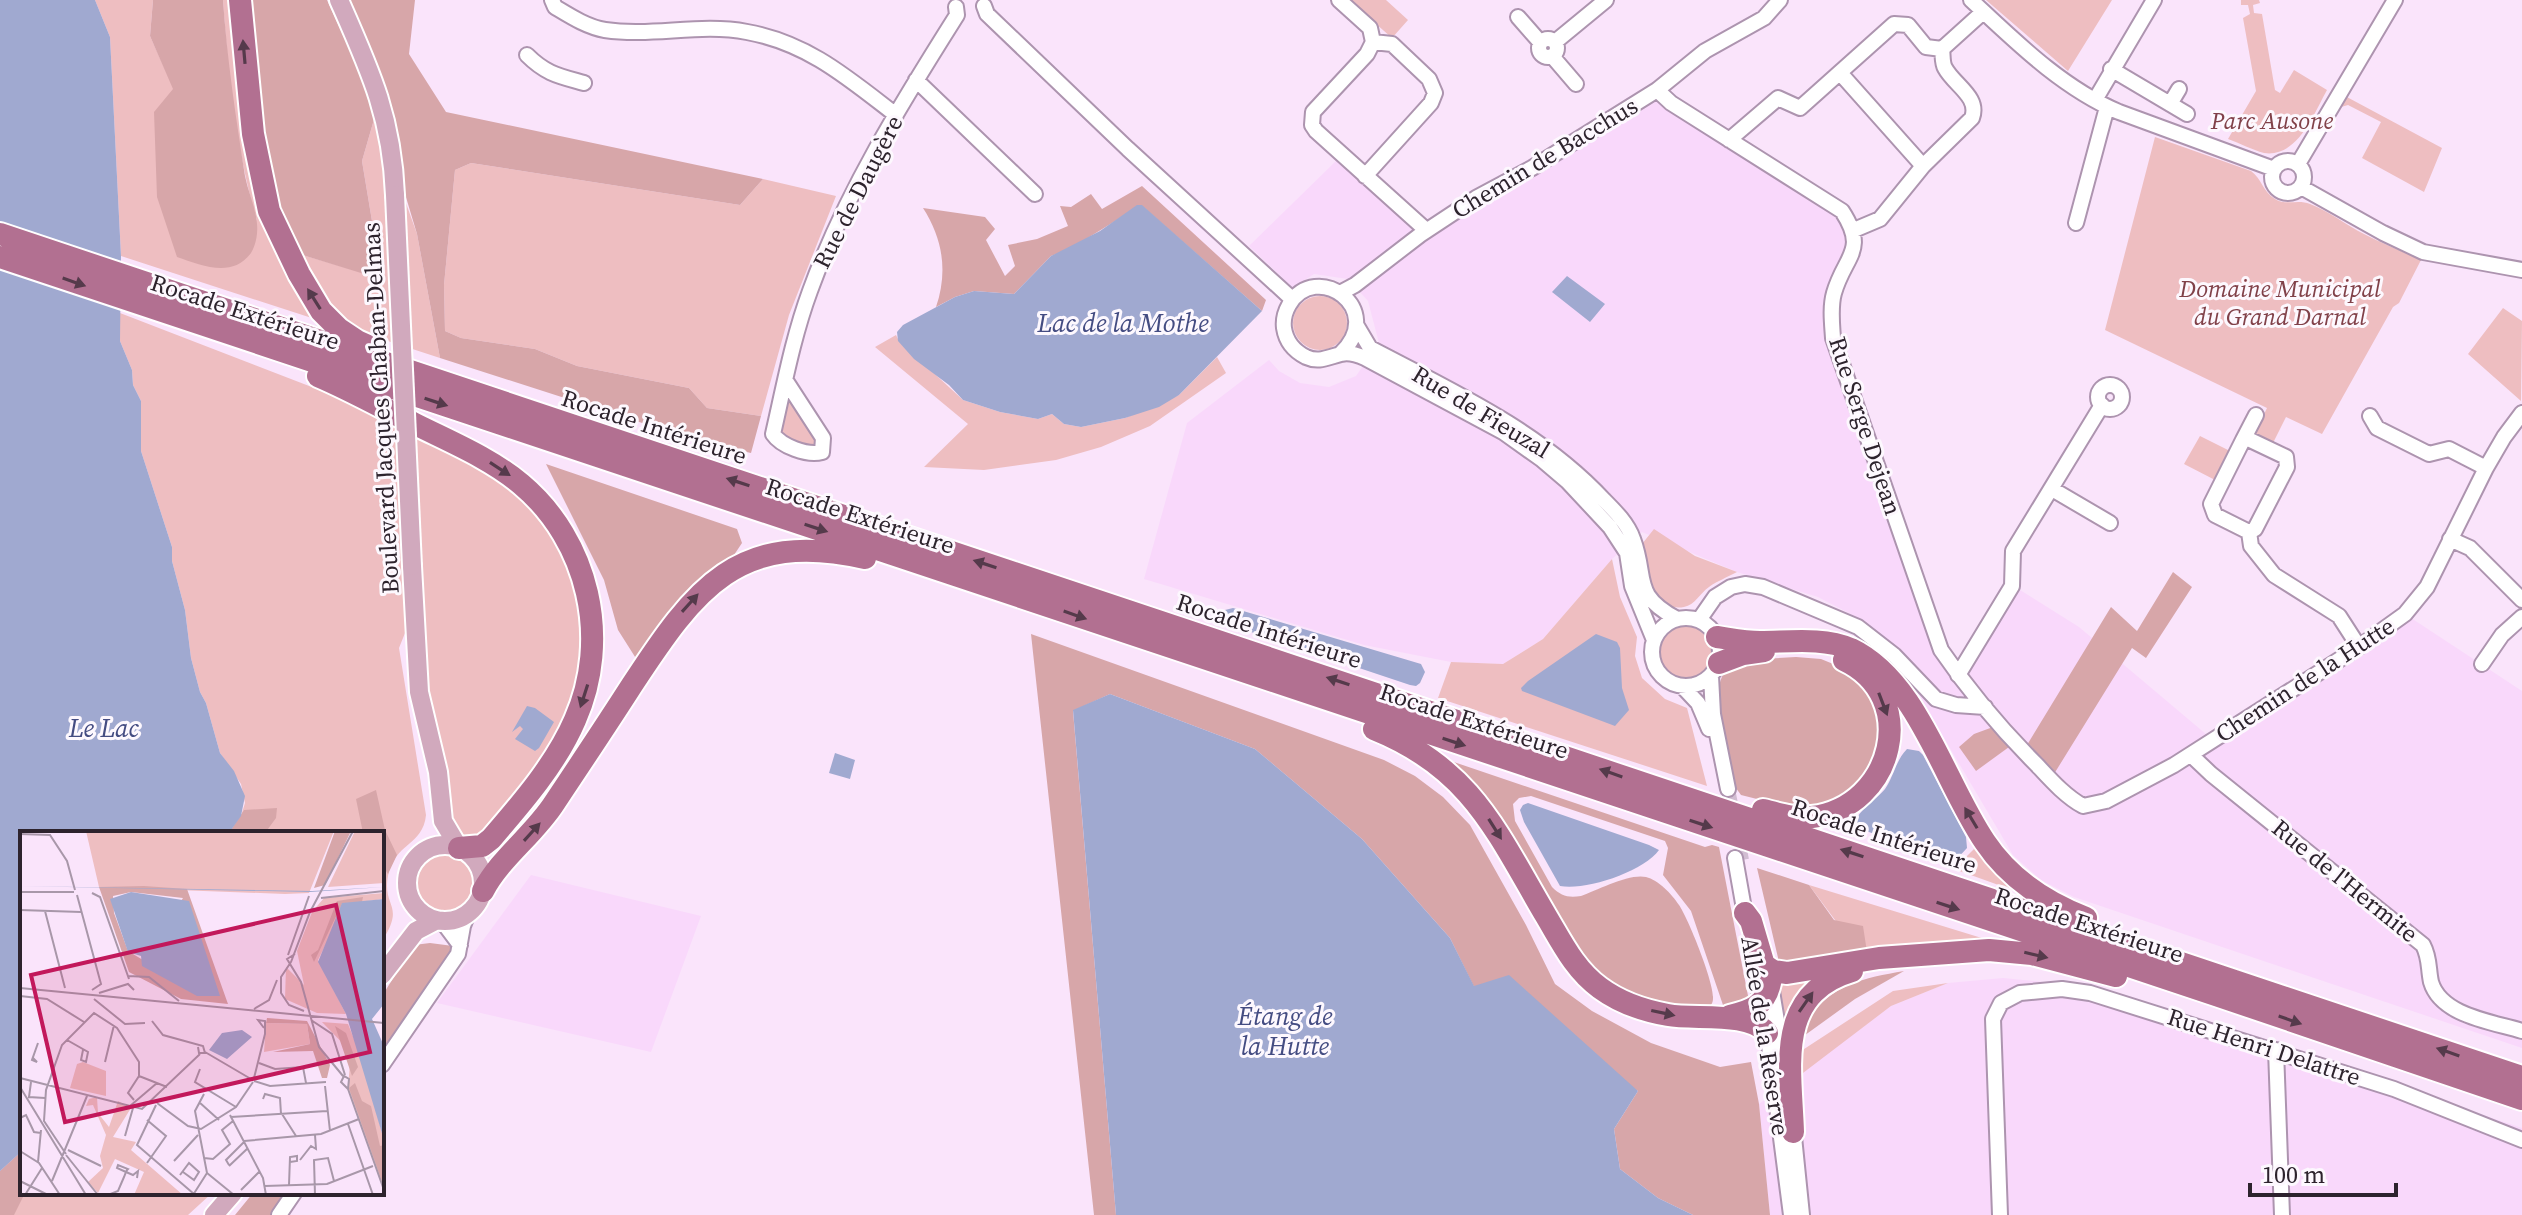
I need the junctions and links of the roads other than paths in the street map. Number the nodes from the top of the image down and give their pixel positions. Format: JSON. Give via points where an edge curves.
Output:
{"nodes":[{"id":1,"x":240,"y":0,"type":"edge"},
{"id":2,"x":339,"y":0,"type":"edge"},
{"id":3,"x":552,"y":0,"type":"edge"},
{"id":4,"x":1339,"y":0,"type":"edge"},
{"id":5,"x":1606,"y":0,"type":"edge"},
{"id":6,"x":1767,"y":0,"type":"edge"},
{"id":7,"x":1780,"y":0,"type":"edge"},
{"id":8,"x":1971,"y":0,"type":"edge"},
{"id":9,"x":2154,"y":0,"type":"edge"},
{"id":10,"x":2395,"y":0,"type":"edge"},
{"id":11,"x":971,"y":8,"type":"edge"},
{"id":12,"x":1983,"y":12,"type":"junction"},
{"id":13,"x":1518,"y":17,"type":"dead end"},
{"id":14,"x":1750,"y":25,"type":"junction"},
{"id":15,"x":1373,"y":42,"type":"junction"},
{"id":16,"x":1549,"y":47,"type":"junction"},
{"id":17,"x":1942,"y":49,"type":"junction"},
{"id":18,"x":527,"y":55,"type":"dead end"},
{"id":19,"x":2111,"y":69,"type":"junction"},
{"id":20,"x":1841,"y":74,"type":"junction"},
{"id":21,"x":916,"y":80,"type":"junction"},
{"id":22,"x":584,"y":83,"type":"dead end"},
{"id":23,"x":1576,"y":84,"type":"dead end"},
{"id":24,"x":2179,"y":89,"type":"dead end"},
{"id":25,"x":1657,"y":90,"type":"junction"},
{"id":26,"x":2101,"y":103,"type":"junction"},
{"id":27,"x":2170,"y":104,"type":"junction"},
{"id":28,"x":2187,"y":114,"type":"dead end"},
{"id":29,"x":896,"y":115,"type":"junction"},
{"id":30,"x":1729,"y":140,"type":"junction"},
{"id":31,"x":2298,"y":164,"type":"junction"},
{"id":32,"x":1923,"y":166,"type":"junction"},
{"id":33,"x":2274,"y":169,"type":"junction"},
{"id":34,"x":1365,"y":176,"type":"junction"},
{"id":35,"x":2301,"y":187,"type":"junction"},
{"id":36,"x":1035,"y":194,"type":"dead end"},
{"id":37,"x":2076,"y":223,"type":"dead end"},
{"id":38,"x":1426,"y":230,"type":"junction"},
{"id":39,"x":1854,"y":230,"type":"junction"},
{"id":40,"x":0,"y":234,"type":"edge"},
{"id":41,"x":0,"y":257,"type":"edge"},
{"id":42,"x":2522,"y":270,"type":"edge"},
{"id":43,"x":1340,"y":293,"type":"junction"},
{"id":44,"x":1292,"y":299,"type":"junction"},
{"id":45,"x":167,"y":314,"type":"junction"},
{"id":46,"x":1357,"y":326,"type":"junction"},
{"id":47,"x":1341,"y":353,"type":"junction"},
{"id":48,"x":786,"y":381,"type":"junction"},
{"id":49,"x":2102,"y":405,"type":"dead end"},
{"id":50,"x":528,"y":412,"type":"junction"},
{"id":51,"x":2522,"y":413,"type":"edge"},
{"id":52,"x":2256,"y":415,"type":"dead end"},
{"id":53,"x":2370,"y":416,"type":"dead end"},
{"id":54,"x":2243,"y":440,"type":"junction"},
{"id":55,"x":2486,"y":468,"type":"junction"},
{"id":56,"x":2052,"y":489,"type":"junction"},
{"id":57,"x":2110,"y":523,"type":"dead end"},
{"id":58,"x":2249,"y":532,"type":"junction"},
{"id":59,"x":2450,"y":539,"type":"junction"},
{"id":60,"x":1001,"y":590,"type":"junction"},
{"id":61,"x":2522,"y":600,"type":"edge"},
{"id":62,"x":2522,"y":617,"type":"edge"},
{"id":63,"x":1677,"y":619,"type":"junction"},
{"id":64,"x":1699,"y":620,"type":"junction"},
{"id":65,"x":1717,"y":637,"type":"junction"},
{"id":66,"x":1654,"y":640,"type":"junction"},
{"id":67,"x":1165,"y":645,"type":"junction"},
{"id":68,"x":2359,"y":647,"type":"junction"},
{"id":69,"x":2482,"y":664,"type":"dead end"},
{"id":70,"x":1715,"y":669,"type":"junction"},
{"id":71,"x":1958,"y":675,"type":"junction"},
{"id":72,"x":1682,"y":686,"type":"junction"},
{"id":73,"x":1985,"y":707,"type":"junction"},
{"id":74,"x":2191,"y":755,"type":"junction"},
{"id":75,"x":1685,"y":797,"type":"junction"},
{"id":76,"x":2083,"y":806,"type":"joint"},
{"id":77,"x":443,"y":821,"type":"junction"},
{"id":78,"x":431,"y":847,"type":"junction"},
{"id":79,"x":459,"y":848,"type":"junction"},
{"id":80,"x":483,"y":891,"type":"junction"},
{"id":81,"x":415,"y":906,"type":"junction"},
{"id":82,"x":468,"y":913,"type":"junction"},
{"id":83,"x":1745,"y":913,"type":"junction"},
{"id":84,"x":440,"y":920,"type":"junction"},
{"id":85,"x":402,"y":945,"type":"junction"},
{"id":86,"x":460,"y":945,"type":"junction"},
{"id":87,"x":1903,"y":957,"type":"junction"},
{"id":88,"x":2165,"y":957,"type":"junction"},
{"id":89,"x":384,"y":972,"type":"edge"},
{"id":90,"x":1766,"y":985,"type":"junction"},
{"id":91,"x":2216,"y":995,"type":"junction"},
{"id":92,"x":1721,"y":1018,"type":"junction"},
{"id":93,"x":2522,"y":1031,"type":"edge"},
{"id":94,"x":1767,"y":1033,"type":"junction"},
{"id":95,"x":2276,"y":1050,"type":"junction"},
{"id":96,"x":384,"y":1062,"type":"edge"},
{"id":97,"x":2522,"y":1077,"type":"edge"},
{"id":98,"x":2522,"y":1099,"type":"edge"},
{"id":99,"x":1793,"y":1132,"type":"junction"},
{"id":100,"x":2522,"y":1140,"type":"edge"},
{"id":101,"x":231,"y":1195,"type":"edge"},
{"id":102,"x":293,"y":1195,"type":"edge"},
{"id":103,"x":214,"y":1215,"type":"edge"},
{"id":104,"x":279,"y":1215,"type":"edge"},
{"id":105,"x":1791,"y":1215,"type":"edge"},
{"id":106,"x":1802,"y":1215,"type":"edge"},
{"id":107,"x":2000,"y":1215,"type":"edge"},
{"id":108,"x":2282,"y":1215,"type":"edge"}],
"edges":[{"from":50,"to":1,"type":"highway","one_way":true,"via":[[357,341],[321,311],[269,211],[253,134]]},
{"from":2,"to":77,"type":"main road","name":"Boulevard Jacques Chaban-Delmas","bridge":true,"via":[[374,78],[389,130],[417,676]]},
{"from":3,"to":29,"type":"street","via":[[555,7],[604,30],[716,29],[777,40],[831,65]]},
{"from":4,"to":15,"type":"street","via":[[1370,28]]},
{"from":5,"to":16,"type":"street"},
{"from":6,"to":14,"type":"street","name":"Chemin de Bacchus"},
{"from":7,"to":14,"type":"street","name":"Chemin de Bacchus"},
{"from":8,"to":12,"type":"street"},
{"from":9,"to":19,"type":"street"},
{"from":10,"to":31,"type":"street"},
{"from":11,"to":21,"type":"street","name":"Rue de Daugère"},
{"from":11,"to":44,"type":"street"},
{"from":12,"to":17,"type":"street"},
{"from":12,"to":26,"type":"street","via":[[2045,66]]},
{"from":13,"to":16,"type":"street"},
{"from":14,"to":25,"type":"street","name":"Chemin de Bacchus","via":[[1705,51]]},
{"from":15,"to":34,"type":"street","via":[[1312,118],[1316,131]]},
{"from":15,"to":34,"type":"street","via":[[1392,44],[1432,82],[1435,93]]},
{"from":16,"to":23,"type":"street"},
{"from":17,"to":20,"type":"street","via":[[1926,47],[1908,25],[1894,24]]},
{"from":17,"to":32,"type":"street","via":[[1944,67],[1973,101],[1975,111]]},
{"from":18,"to":22,"type":"street","via":[[549,73]]},
{"from":19,"to":26,"type":"street"},
{"from":19,"to":27,"type":"street"},
{"from":20,"to":30,"type":"street","via":[[1800,108],[1778,98]]},
{"from":20,"to":32,"type":"street"},
{"from":21,"to":29,"type":"street","name":"Rue de Daugère"},
{"from":21,"to":36,"type":"street"},
{"from":24,"to":27,"type":"street"},
{"from":25,"to":30,"type":"street"},
{"from":25,"to":38,"type":"street","name":"Chemin de Bacchus"},
{"from":26,"to":33,"type":"street"},
{"from":26,"to":37,"type":"street"},
{"from":27,"to":28,"type":"street"},
{"from":29,"to":48,"type":"street","name":"Rue de Daugère","via":[[825,252],[796,332]]},
{"from":30,"to":39,"type":"street","via":[[1842,211]]},
{"from":31,"to":33,"type":"street","via":[[2285,161]]},
{"from":31,"to":35,"type":"street","via":[[2304,172]]},
{"from":32,"to":39,"type":"street","via":[[1880,219]]},
{"from":33,"to":35,"type":"street","via":[[2273,183],[2279,190]]},
{"from":34,"to":38,"type":"street"},
{"from":35,"to":42,"type":"street","via":[[2423,252]]},
{"from":38,"to":43,"type":"street","name":"Chemin de Bacchus"},
{"from":39,"to":71,"type":"street","name":"Rue Serge Dejean","via":[[1854,245],[1834,293],[1833,338],[1941,650]]},
{"from":40,"to":50,"type":"highway","name":"Rocade Intérieure"},
{"from":41,"to":45,"type":"highway","name":"Rocade Extérieure","one_way":true},
{"from":43,"to":44,"type":"street","via":[[1320,287]]},
{"from":43,"to":46,"type":"street","name":"Rue de Fieuzal","via":[[1353,307]]},
{"from":44,"to":47,"type":"street","name":"Rue de Fieuzal","via":[[1283,321],[1290,344],[1309,358]]},
{"from":45,"to":60,"type":"highway","name":"Rocade Extérieure","one_way":true},
{"from":45,"to":79,"type":"highway","one_way":true,"via":[[326,379],[492,464],[539,501],[573,549],[592,627],[582,703],[562,746],[505,823],[486,843]]},
{"from":46,"to":47,"type":"street"},
{"from":46,"to":63,"type":"street","name":"Rue de Fieuzal","via":[[1370,348],[1510,424],[1578,474],[1633,536],[1641,583],[1651,600]]},
{"from":47,"to":66,"type":"street","name":"Rue de Fieuzal","via":[[1365,358],[1462,408],[1568,482],[1627,553],[1632,586]]},
{"from":48,"to":48,"type":"street","name":"Rue de Daugère","via":[[823,438],[822,452],[808,453],[775,438]]},
{"from":49,"to":56,"type":"street"},
{"from":75,"to":50,"type":"highway","name":"Rocade Intérieure","one_way":true},
{"from":51,"to":55,"type":"street","name":"Chemin de la Hutte"},
{"from":52,"to":54,"type":"street"},
{"from":53,"to":55,"type":"street","via":[[2377,428],[2429,454],[2449,449]]},
{"from":54,"to":58,"type":"street","via":[[2211,504],[2215,515]]},
{"from":54,"to":58,"type":"street","via":[[2286,457],[2287,462]]},
{"from":55,"to":59,"type":"street","name":"Chemin de la Hutte"},
{"from":56,"to":57,"type":"street"},
{"from":56,"to":71,"type":"street","via":[[2013,551],[2012,586]]},
{"from":58,"to":68,"type":"street","via":[[2251,546],[2274,575],[2339,616]]},
{"from":59,"to":61,"type":"street","via":[[2470,548]]},
{"from":59,"to":68,"type":"street","name":"Chemin de la Hutte","via":[[2427,587],[2405,614]]},
{"from":60,"to":67,"type":"highway","name":"Rocade Extérieure","one_way":true},
{"from":80,"to":60,"type":"highway","one_way":true,"via":[[549,812],[683,610],[732,570],[765,556],[822,550]]},
{"from":62,"to":69,"type":"street"},
{"from":63,"to":64,"type":"street"},
{"from":63,"to":66,"type":"street"},
{"from":64,"to":65,"type":"street"},
{"from":64,"to":73,"type":"street","via":[[1722,592],[1745,584],[1763,587],[1858,627],[1936,699]]},
{"from":65,"to":70,"type":"street"},
{"from":88,"to":65,"type":"highway","one_way":true,"via":[[2145,940],[2065,910],[2008,869],[1986,844],[1903,692],[1873,662],[1828,643]]},
{"from":66,"to":72,"type":"street","via":[[1653,658],[1660,674]]},
{"from":67,"to":91,"type":"highway","name":"Rocade Extérieure","one_way":true},
{"from":67,"to":92,"type":"highway","one_way":true,"via":[[1400,739],[1427,755],[1482,809],[1584,974],[1601,989],[1639,1007],[1667,1015]]},
{"from":68,"to":74,"type":"street","name":"Chemin de la Hutte"},
{"from":70,"to":72,"type":"street","via":[[1698,684]]},
{"from":70,"to":72,"type":"street","via":[[1713,714],[1725,789],[1704,715]]},
{"from":70,"to":75,"type":"highway","one_way":true,"via":[[1743,654],[1796,649],[1851,663],[1883,701],[1887,751],[1864,794],[1821,815],[1777,814],[1709,794]]},
{"from":71,"to":73,"type":"street","name":"Rue Serge Dejean"},
{"from":73,"to":76,"type":"street","name":"Rue Serge Dejean","via":[[2062,791]]},
{"from":74,"to":76,"type":"street","name":"Chemin de la Hutte","via":[[2106,801]]},
{"from":74,"to":93,"type":"street","name":"Rue de l'Hermite","via":[[2423,945],[2440,999],[2457,1010]]},
{"from":88,"to":75,"type":"highway","name":"Rocade Intérieure","one_way":true},
{"from":77,"to":78,"type":"main road"},
{"from":77,"to":79,"type":"main road","name":"Boulevard Jacques Chaban-Delmas"},
{"from":78,"to":79,"type":"main road"},
{"from":78,"to":81,"type":"main road","via":[[416,858],[408,877]]},
{"from":79,"to":80,"type":"main road","via":[[479,865]]},
{"from":80,"to":82,"type":"main road"},
{"from":81,"to":84,"type":"main road"},
{"from":81,"to":85,"type":"main road","via":[[414,922]]},
{"from":82,"to":84,"type":"main road"},
{"from":82,"to":86,"type":"street"},
{"from":83,"to":90,"type":"street","name":"Allée de la Réserve"},
{"from":83,"to":90,"type":"highway"},
{"from":83,"to":90,"type":"street","name":"Allée de la Réserve","via":[[1738,859]]},
{"from":84,"to":85,"type":"main road","via":[[420,927]]},
{"from":84,"to":86,"type":"street"},
{"from":85,"to":89,"type":"main road"},
{"from":86,"to":96,"type":"street"},
{"from":87,"to":90,"type":"highway","via":[[1787,973]]},
{"from":87,"to":91,"type":"highway","one_way":true,"via":[[2010,951],[2177,993]]},
{"from":99,"to":87,"type":"highway","one_way":true,"via":[[1790,1047],[1802,1006],[1835,976]]},
{"from":97,"to":88,"type":"highway","name":"Rocade Intérieure","one_way":true},
{"from":90,"to":92,"type":"highway","via":[[1750,1012]]},
{"from":90,"to":94,"type":"street","name":"Allée de la Réserve"},
{"from":90,"to":99,"type":"street","name":"Allée de la Réserve"},
{"from":91,"to":98,"type":"highway","name":"Rocade Extérieure","one_way":true},
{"from":92,"to":94,"type":"highway","via":[[1752,1021]]},
{"from":94,"to":105,"type":"street","name":"Allée de la Réserve"},
{"from":95,"to":100,"type":"street","name":"Rue Henri Delattre"},
{"from":95,"to":107,"type":"street","name":"Rue Henri Delattre","via":[[2090,993],[2040,990],[2001,1003],[1993,1019]]},
{"from":95,"to":108,"type":"street"},
{"from":99,"to":106,"type":"street","name":"Allée de la Réserve"},
{"from":101,"to":103,"type":"main road"},
{"from":102,"to":104,"type":"street"}]}
